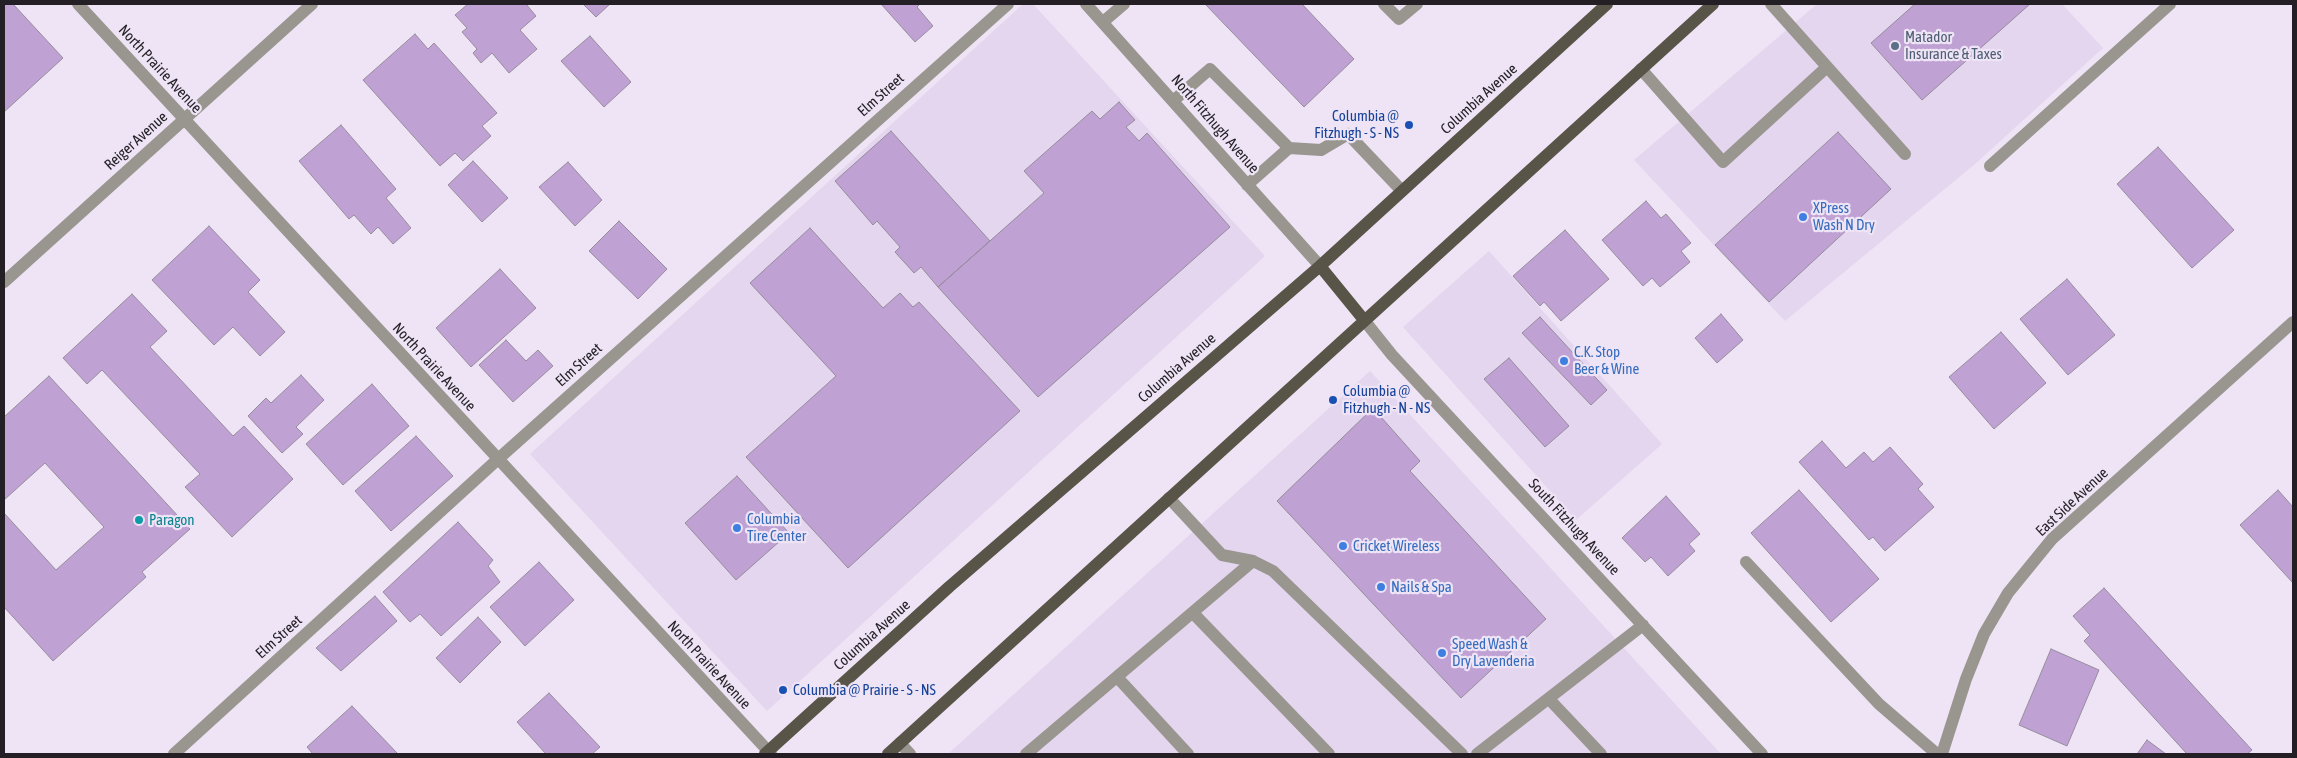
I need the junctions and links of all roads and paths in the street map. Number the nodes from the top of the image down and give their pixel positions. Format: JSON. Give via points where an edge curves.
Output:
{"nodes":[{"id":1,"x":78,"y":4,"type":"edge"},
{"id":2,"x":312,"y":4,"type":"edge"},
{"id":3,"x":1008,"y":4,"type":"edge"},
{"id":4,"x":1086,"y":4,"type":"edge"},
{"id":5,"x":1124,"y":4,"type":"edge"},
{"id":6,"x":1384,"y":4,"type":"edge"},
{"id":7,"x":1417,"y":4,"type":"edge"},
{"id":8,"x":1607,"y":4,"type":"edge"},
{"id":9,"x":1713,"y":4,"type":"edge"},
{"id":10,"x":1771,"y":4,"type":"edge"},
{"id":11,"x":2170,"y":4,"type":"edge"},
{"id":12,"x":1102,"y":22,"type":"junction"},
{"id":13,"x":1827,"y":67,"type":"junction"},
{"id":14,"x":1641,"y":69,"type":"junction"},
{"id":15,"x":1173,"y":101,"type":"junction"},
{"id":16,"x":184,"y":119,"type":"junction"},
{"id":17,"x":1289,"y":148,"type":"junction"},
{"id":18,"x":1904,"y":154,"type":"dead end"},
{"id":19,"x":1990,"y":166,"type":"dead end"},
{"id":20,"x":1247,"y":185,"type":"junction"},
{"id":21,"x":1402,"y":191,"type":"junction"},
{"id":22,"x":1320,"y":266,"type":"junction"},
{"id":23,"x":4,"y":282,"type":"edge"},
{"id":24,"x":1364,"y":320,"type":"junction"},
{"id":25,"x":2293,"y":322,"type":"edge"},
{"id":26,"x":498,"y":460,"type":"junction"},
{"id":27,"x":1169,"y":498,"type":"junction"},
{"id":28,"x":1253,"y":561,"type":"junction"},
{"id":29,"x":1746,"y":562,"type":"dead end"},
{"id":30,"x":1193,"y":613,"type":"junction"},
{"id":31,"x":1643,"y":625,"type":"junction"},
{"id":32,"x":1117,"y":677,"type":"junction"},
{"id":33,"x":1549,"y":699,"type":"junction"},
{"id":34,"x":900,"y":743,"type":"junction"},
{"id":35,"x":1034,"y":752,"type":"edge"},
{"id":36,"x":768,"y":753,"type":"edge"},
{"id":37,"x":174,"y":754,"type":"edge"},
{"id":38,"x":888,"y":754,"type":"edge"},
{"id":39,"x":910,"y":754,"type":"edge"},
{"id":40,"x":1188,"y":754,"type":"edge"},
{"id":41,"x":1329,"y":754,"type":"edge"},
{"id":42,"x":1462,"y":754,"type":"edge"},
{"id":43,"x":1476,"y":754,"type":"edge"},
{"id":44,"x":1601,"y":754,"type":"edge"},
{"id":45,"x":1762,"y":754,"type":"edge"},
{"id":46,"x":1937,"y":754,"type":"edge"},
{"id":47,"x":1942,"y":754,"type":"edge"}],
"edges":[{"from":1,"to":16,"type":"street","name":"North Prairie Avenue"},
{"from":2,"to":16,"type":"street","name":"Reiger Avenue"},
{"from":3,"to":26,"type":"street","name":"Elm Street"},
{"from":4,"to":12,"type":"street","name":"North Fitzhugh Avenue"},
{"from":5,"to":12,"type":"street"},
{"from":6,"to":7,"type":"street","via":[[1399,19]]},
{"from":8,"to":21,"type":"main road","name":"Columbia Avenue"},
{"from":9,"to":14,"type":"main road"},
{"from":10,"to":13,"type":"street"},
{"from":11,"to":19,"type":"street"},
{"from":12,"to":15,"type":"street","name":"North Fitzhugh Avenue"},
{"from":13,"to":14,"type":"street","via":[[1723,162]]},
{"from":13,"to":18,"type":"street"},
{"from":14,"to":24,"type":"main road"},
{"from":15,"to":17,"type":"street","via":[[1210,68]]},
{"from":15,"to":20,"type":"street","name":"North Fitzhugh Avenue"},
{"from":16,"to":23,"type":"street","name":"Reiger Avenue"},
{"from":16,"to":26,"type":"street","name":"North Prairie Avenue"},
{"from":17,"to":20,"type":"street"},
{"from":17,"to":21,"type":"street","via":[[1321,150],[1348,134]]},
{"from":20,"to":22,"type":"street","name":"North Fitzhugh Avenue"},
{"from":21,"to":22,"type":"main road","name":"Columbia Avenue"},
{"from":22,"to":24,"type":"main road"},
{"from":22,"to":36,"type":"main road","name":"Columbia Avenue","via":[[949,587]]},
{"from":24,"to":27,"type":"main road"},
{"from":24,"to":31,"type":"street","name":"South Fitzhugh Avenue","via":[[1398,363]]},
{"from":25,"to":47,"type":"street","name":"East Side Avenue","via":[[2052,540],[2008,594],[1984,634]]},
{"from":26,"to":36,"type":"street","name":"North Prairie Avenue"},
{"from":26,"to":37,"type":"street","name":"Elm Street"},
{"from":27,"to":28,"type":"street","via":[[1222,555]]},
{"from":27,"to":34,"type":"main road"},
{"from":28,"to":30,"type":"street"},
{"from":28,"to":42,"type":"street","via":[[1273,571]]},
{"from":29,"to":46,"type":"street","via":[[1879,704]]},
{"from":30,"to":32,"type":"street"},
{"from":30,"to":41,"type":"street"},
{"from":31,"to":33,"type":"street"},
{"from":31,"to":45,"type":"street","name":"South Fitzhugh Avenue"},
{"from":32,"to":35,"type":"street"},
{"from":32,"to":40,"type":"street"},
{"from":33,"to":43,"type":"street"},
{"from":33,"to":44,"type":"street"},
{"from":34,"to":38,"type":"main road"},
{"from":34,"to":39,"type":"street"}]}
